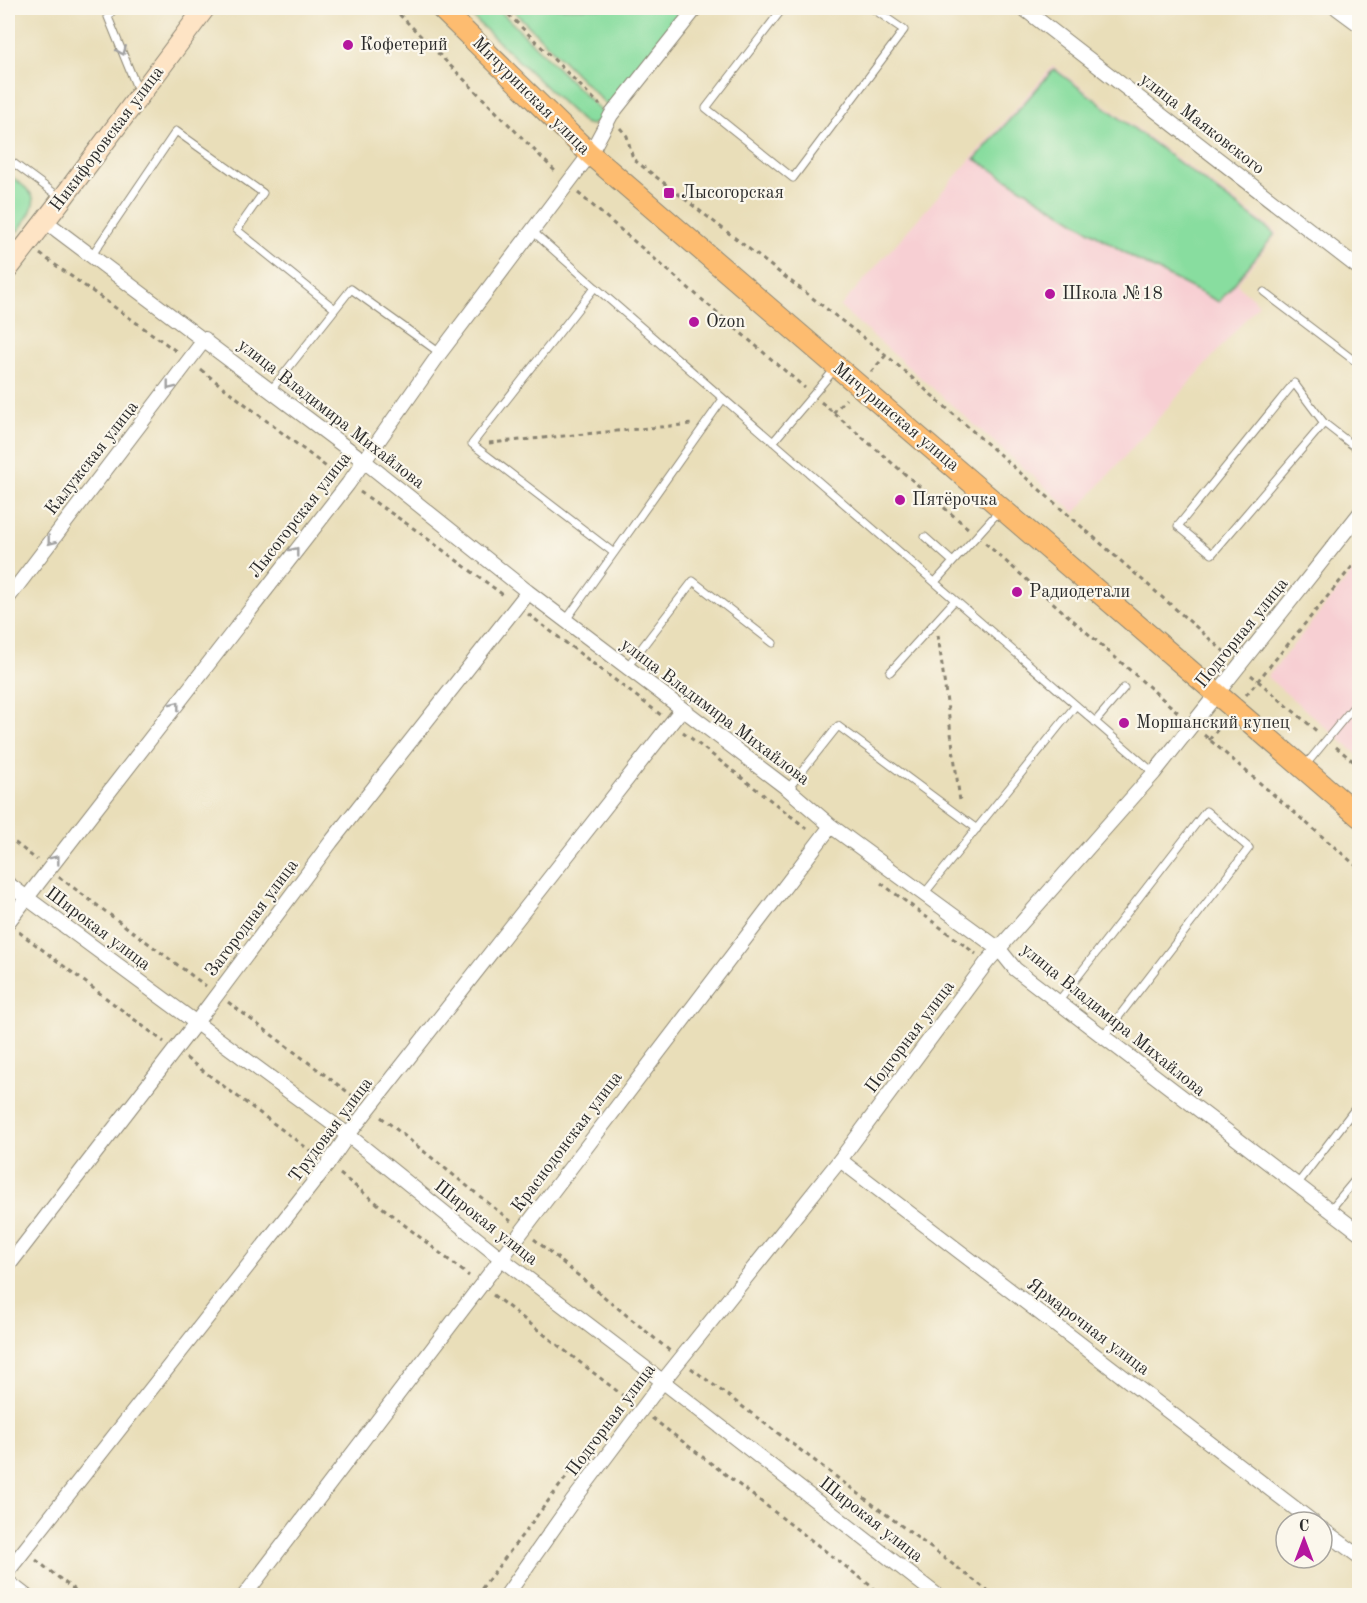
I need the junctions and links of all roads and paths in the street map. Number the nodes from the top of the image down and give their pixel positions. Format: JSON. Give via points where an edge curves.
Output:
{"nodes":[{"id":1,"x":104,"y":8,"type":"edge"},
{"id":2,"x":114,"y":8,"type":"edge"},
{"id":3,"x":205,"y":8,"type":"edge"},
{"id":4,"x":393,"y":8,"type":"edge"},
{"id":5,"x":441,"y":8,"type":"edge"},
{"id":6,"x":502,"y":8,"type":"edge"},
{"id":7,"x":696,"y":8,"type":"edge"},
{"id":8,"x":783,"y":8,"type":"edge"},
{"id":9,"x":872,"y":8,"type":"edge"},
{"id":10,"x":1023,"y":8,"type":"edge"},
{"id":11,"x":1337,"y":8,"type":"edge"},
{"id":12,"x":108,"y":17,"type":"junction"},
{"id":13,"x":1359,"y":25,"type":"edge"},
{"id":14,"x":140,"y":96,"type":"junction"},
{"id":15,"x":611,"y":115,"type":"junction"},
{"id":16,"x":590,"y":154,"type":"junction"},
{"id":17,"x":8,"y":159,"type":"edge"},
{"id":18,"x":568,"y":184,"type":"junction"},
{"id":19,"x":62,"y":199,"type":"junction"},
{"id":20,"x":45,"y":221,"type":"junction"},
{"id":21,"x":531,"y":231,"type":"junction"},
{"id":22,"x":26,"y":245,"type":"junction"},
{"id":23,"x":92,"y":255,"type":"junction"},
{"id":24,"x":1359,"y":268,"type":"edge"},
{"id":25,"x":8,"y":269,"type":"edge"},
{"id":26,"x":595,"y":287,"type":"junction"},
{"id":27,"x":1264,"y":292,"type":"dead end"},
{"id":28,"x":335,"y":309,"type":"junction"},
{"id":29,"x":205,"y":339,"type":"junction"},
{"id":30,"x":440,"y":353,"type":"junction"},
{"id":31,"x":190,"y":361,"type":"junction"},
{"id":32,"x":1359,"y":365,"type":"edge"},
{"id":33,"x":837,"y":367,"type":"junction"},
{"id":34,"x":271,"y":390,"type":"junction"},
{"id":35,"x":813,"y":395,"type":"junction"},
{"id":36,"x":723,"y":399,"type":"junction"},
{"id":37,"x":706,"y":423,"type":"junction"},
{"id":38,"x":1324,"y":423,"type":"junction"},
{"id":39,"x":773,"y":442,"type":"junction"},
{"id":40,"x":472,"y":444,"type":"junction"},
{"id":41,"x":1359,"y":451,"type":"edge"},
{"id":42,"x":364,"y":461,"type":"junction"},
{"id":43,"x":348,"y":483,"type":"junction"},
{"id":44,"x":1002,"y":508,"type":"junction"},
{"id":45,"x":1359,"y":513,"type":"edge"},
{"id":46,"x":977,"y":536,"type":"junction"},
{"id":47,"x":925,"y":537,"type":"dead end"},
{"id":48,"x":614,"y":553,"type":"junction"},
{"id":49,"x":1359,"y":557,"type":"edge"},
{"id":50,"x":953,"y":562,"type":"junction"},
{"id":51,"x":934,"y":582,"type":"junction"},
{"id":52,"x":528,"y":592,"type":"junction"},
{"id":53,"x":8,"y":598,"type":"edge"},
{"id":54,"x":955,"y":600,"type":"junction"},
{"id":55,"x":517,"y":606,"type":"junction"},
{"id":56,"x":566,"y":620,"type":"junction"},
{"id":57,"x":936,"y":621,"type":"junction"},
{"id":58,"x":773,"y":643,"type":"dead end"},
{"id":59,"x":1240,"y":666,"type":"junction"},
{"id":60,"x":627,"y":667,"type":"junction"},
{"id":61,"x":890,"y":672,"type":"dead end"},
{"id":62,"x":1258,"y":680,"type":"junction"},
{"id":63,"x":1124,"y":688,"type":"dead end"},
{"id":64,"x":1216,"y":694,"type":"junction"},
{"id":65,"x":1359,"y":699,"type":"edge"},
{"id":66,"x":1076,"y":705,"type":"junction"},
{"id":67,"x":682,"y":709,"type":"junction"},
{"id":68,"x":1234,"y":709,"type":"junction"},
{"id":69,"x":672,"y":722,"type":"junction"},
{"id":70,"x":1095,"y":722,"type":"junction"},
{"id":71,"x":1191,"y":724,"type":"junction"},
{"id":72,"x":1327,"y":739,"type":"junction"},
{"id":73,"x":1209,"y":740,"type":"junction"},
{"id":74,"x":1359,"y":767,"type":"edge"},
{"id":75,"x":1303,"y":768,"type":"junction"},
{"id":76,"x":1154,"y":773,"type":"junction"},
{"id":77,"x":788,"y":789,"type":"junction"},
{"id":78,"x":1359,"y":817,"type":"edge"},
{"id":79,"x":962,"y":819,"type":"junction"},
{"id":80,"x":831,"y":826,"type":"junction"},
{"id":81,"x":977,"y":829,"type":"junction"},
{"id":82,"x":8,"y":837,"type":"edge"},
{"id":83,"x":822,"y":839,"type":"junction"},
{"id":84,"x":49,"y":869,"type":"junction"},
{"id":85,"x":1359,"y":869,"type":"edge"},
{"id":86,"x":877,"y":880,"type":"dead end"},
{"id":87,"x":8,"y":884,"type":"edge"},
{"id":88,"x":924,"y":894,"type":"junction"},
{"id":89,"x":27,"y":898,"type":"junction"},
{"id":90,"x":12,"y":926,"type":"edge"},
{"id":91,"x":999,"y":949,"type":"junction"},
{"id":92,"x":987,"y":962,"type":"junction"},
{"id":93,"x":218,"y":995,"type":"junction"},
{"id":94,"x":1058,"y":1002,"type":"junction"},
{"id":95,"x":195,"y":1024,"type":"junction"},
{"id":96,"x":1103,"y":1037,"type":"junction"},
{"id":97,"x":176,"y":1050,"type":"junction"},
{"id":98,"x":1359,"y":1102,"type":"edge"},
{"id":99,"x":370,"y":1108,"type":"junction"},
{"id":100,"x":348,"y":1135,"type":"junction"},
{"id":101,"x":840,"y":1160,"type":"junction"},
{"id":102,"x":328,"y":1164,"type":"junction"},
{"id":103,"x":1359,"y":1174,"type":"edge"},
{"id":104,"x":1296,"y":1186,"type":"junction"},
{"id":105,"x":1330,"y":1210,"type":"junction"},
{"id":106,"x":523,"y":1230,"type":"junction"},
{"id":107,"x":1359,"y":1233,"type":"edge"},
{"id":108,"x":502,"y":1259,"type":"junction"},
{"id":109,"x":8,"y":1266,"type":"edge"},
{"id":110,"x":481,"y":1285,"type":"junction"},
{"id":111,"x":680,"y":1360,"type":"junction"},
{"id":112,"x":648,"y":1370,"type":"junction"},
{"id":113,"x":663,"y":1381,"type":"junction"},
{"id":114,"x":626,"y":1398,"type":"junction"},
{"id":115,"x":642,"y":1410,"type":"junction"},
{"id":116,"x":1297,"y":1510,"type":"edge"},
{"id":117,"x":1334,"y":1538,"type":"edge"},
{"id":118,"x":24,"y":1551,"type":"junction"},
{"id":119,"x":1359,"y":1557,"type":"edge"},
{"id":120,"x":8,"y":1571,"type":"edge"},
{"id":121,"x":81,"y":1596,"type":"edge"},
{"id":122,"x":244,"y":1596,"type":"edge"},
{"id":123,"x":476,"y":1596,"type":"edge"},
{"id":124,"x":506,"y":1596,"type":"edge"},
{"id":125,"x":884,"y":1596,"type":"edge"},
{"id":126,"x":938,"y":1596,"type":"edge"},
{"id":127,"x":995,"y":1596,"type":"edge"}],
"edges":[{"from":1,"to":12,"type":"lane"},
{"from":2,"to":12,"type":"lane"},
{"from":3,"to":14,"type":"main road","name":"Никифоровская улица"},
{"from":4,"to":18,"type":"path"},
{"from":5,"to":16,"type":"main road","name":"Мичуринская улица"},
{"from":6,"to":15,"type":"path"},
{"from":7,"to":15,"type":"street","name":"Лысогорская улица"},
{"from":8,"to":9,"type":"lane","via":[[706,108],[794,178],[904,30]]},
{"from":10,"to":24,"type":"street","name":"улица Маяковского"},
{"from":11,"to":13,"type":"street"},
{"from":12,"to":14,"type":"lane","one_way":true},
{"from":14,"to":19,"type":"main road","name":"Никифоровская улица"},
{"from":15,"to":16,"type":"street","name":"Лысогорская улица"},
{"from":15,"to":59,"type":"path","via":[[627,136],[633,159],[886,355]]},
{"from":16,"to":18,"type":"street","name":"Лысогорская улица"},
{"from":16,"to":33,"type":"main road","name":"Мичуринская улица"},
{"from":17,"to":19,"type":"lane"},
{"from":18,"to":21,"type":"street","name":"Лысогорская улица"},
{"from":18,"to":35,"type":"path"},
{"from":19,"to":20,"type":"main road","name":"Никифоровская улица"},
{"from":20,"to":22,"type":"main road","name":"Никифоровская улица"},
{"from":20,"to":23,"type":"street","name":"улица Владимира Михайлова"},
{"from":21,"to":26,"type":"lane"},
{"from":21,"to":30,"type":"street","name":"Лысогорская улица"},
{"from":22,"to":25,"type":"main road","name":"Никифоровская улица"},
{"from":22,"to":31,"type":"path"},
{"from":23,"to":28,"type":"lane","via":[[176,131],[264,193],[237,230]]},
{"from":23,"to":29,"type":"street","name":"улица Владимира Михайлова"},
{"from":26,"to":36,"type":"lane"},
{"from":26,"to":40,"type":"lane"},
{"from":27,"to":32,"type":"lane"},
{"from":28,"to":30,"type":"lane","via":[[351,289]]},
{"from":28,"to":34,"type":"lane"},
{"from":29,"to":31,"type":"street","name":"Калужская улица"},
{"from":29,"to":34,"type":"street","name":"улица Владимира Михайлова"},
{"from":30,"to":42,"type":"street","name":"Лысогорская улица"},
{"from":31,"to":43,"type":"path"},
{"from":31,"to":53,"type":"street","name":"Калужская улица","one_way":true},
{"from":33,"to":35,"type":"lane"},
{"from":33,"to":44,"type":"main road","name":"Мичуринская улица"},
{"from":34,"to":42,"type":"street","name":"улица Владимира Михайлова"},
{"from":35,"to":39,"type":"lane"},
{"from":35,"to":46,"type":"path"},
{"from":36,"to":37,"type":"lane"},
{"from":36,"to":39,"type":"lane"},
{"from":37,"to":40,"type":"path"},
{"from":37,"to":48,"type":"lane"},
{"from":38,"to":38,"type":"lane","via":[[1212,554],[1178,526],[1294,383]]},
{"from":38,"to":41,"type":"lane"},
{"from":39,"to":51,"type":"lane"},
{"from":40,"to":48,"type":"lane"},
{"from":42,"to":43,"type":"street","name":"Лысогорская улица"},
{"from":42,"to":52,"type":"street","name":"улица Владимира Михайлова"},
{"from":43,"to":55,"type":"path"},
{"from":84,"to":43,"type":"street","name":"Лысогорская улица","one_way":true},
{"from":44,"to":46,"type":"lane"},
{"from":44,"to":64,"type":"main road","name":"Мичуринская улица"},
{"from":45,"to":59,"type":"street","name":"Подгорная улица"},
{"from":46,"to":50,"type":"lane"},
{"from":46,"to":71,"type":"path"},
{"from":47,"to":50,"type":"lane"},
{"from":48,"to":56,"type":"lane"},
{"from":49,"to":62,"type":"path"},
{"from":50,"to":51,"type":"lane"},
{"from":51,"to":54,"type":"lane"},
{"from":52,"to":55,"type":"street","name":"Загородная улица"},
{"from":52,"to":56,"type":"street","name":"улица Владимира Михайлова"},
{"from":54,"to":57,"type":"lane"},
{"from":54,"to":66,"type":"lane"},
{"from":55,"to":69,"type":"path"},
{"from":55,"to":93,"type":"street","name":"Загородная улица","via":[[331,842]]},
{"from":56,"to":60,"type":"street","name":"улица Владимира Михайлова"},
{"from":57,"to":61,"type":"lane"},
{"from":57,"to":79,"type":"path"},
{"from":58,"to":60,"type":"lane","via":[[693,581]]},
{"from":59,"to":62,"type":"path"},
{"from":59,"to":64,"type":"street","name":"Подгорная улица"},
{"from":60,"to":67,"type":"street","name":"улица Владимира Михайлова"},
{"from":62,"to":68,"type":"path"},
{"from":62,"to":72,"type":"path"},
{"from":63,"to":70,"type":"lane"},
{"from":64,"to":68,"type":"main road","name":"Мичуринская улица"},
{"from":64,"to":71,"type":"street","name":"Подгорная улица"},
{"from":65,"to":72,"type":"lane"},
{"from":66,"to":70,"type":"lane"},
{"from":66,"to":81,"type":"lane"},
{"from":67,"to":69,"type":"street","name":"Трудовая улица"},
{"from":67,"to":77,"type":"street","name":"улица Владимира Михайлова"},
{"from":68,"to":73,"type":"path"},
{"from":68,"to":75,"type":"main road","name":"Мичуринская улица"},
{"from":69,"to":83,"type":"path"},
{"from":69,"to":99,"type":"street","name":"Трудовая улица"},
{"from":70,"to":76,"type":"lane"},
{"from":71,"to":73,"type":"path"},
{"from":71,"to":76,"type":"street","name":"Подгорная улица"},
{"from":72,"to":74,"type":"path"},
{"from":72,"to":75,"type":"lane"},
{"from":73,"to":85,"type":"path"},
{"from":75,"to":78,"type":"main road","name":"Мичуринская улица"},
{"from":76,"to":91,"type":"street","name":"Подгорная улица"},
{"from":77,"to":79,"type":"lane","via":[[838,726]]},
{"from":77,"to":80,"type":"street","name":"улица Владимира Михайлова"},
{"from":79,"to":81,"type":"lane"},
{"from":80,"to":83,"type":"street","name":"Краснодонская улица"},
{"from":80,"to":88,"type":"street","name":"улица Владимира Михайлова"},
{"from":81,"to":88,"type":"lane"},
{"from":82,"to":84,"type":"path"},
{"from":83,"to":106,"type":"street","name":"Краснодонская улица"},
{"from":84,"to":89,"type":"street","name":"Лысогорская улица"},
{"from":84,"to":93,"type":"path"},
{"from":86,"to":92,"type":"path"},
{"from":87,"to":89,"type":"street","name":"Широкая улица"},
{"from":88,"to":91,"type":"street","name":"улица Владимира Михайлова"},
{"from":89,"to":90,"type":"street","name":"Лысогорская улица"},
{"from":89,"to":95,"type":"street","name":"Широкая улица"},
{"from":90,"to":97,"type":"path"},
{"from":91,"to":92,"type":"street","name":"Подгорная улица"},
{"from":91,"to":94,"type":"street","name":"улица Владимира Михайлова","via":[[1015,969]]},
{"from":92,"to":101,"type":"street","name":"Подгорная улица"},
{"from":93,"to":95,"type":"street","name":"Загородная улица"},
{"from":93,"to":99,"type":"path"},
{"from":94,"to":96,"type":"street","name":"улица Владимира Михайлова"},
{"from":94,"to":96,"type":"lane","via":[[1206,811],[1249,848]]},
{"from":95,"to":97,"type":"street","name":"Загородная улица"},
{"from":95,"to":100,"type":"street","name":"Широкая улица"},
{"from":96,"to":104,"type":"street","name":"улица Владимира Михайлова"},
{"from":97,"to":102,"type":"path"},
{"from":97,"to":109,"type":"street","name":"Загородная улица"},
{"from":98,"to":104,"type":"lane"},
{"from":99,"to":100,"type":"street","name":"Трудовая улица"},
{"from":99,"to":106,"type":"path"},
{"from":100,"to":102,"type":"street","name":"Трудовая улица"},
{"from":100,"to":108,"type":"street","name":"Широкая улица"},
{"from":101,"to":111,"type":"street","name":"Подгорная улица"},
{"from":101,"to":116,"type":"street","name":"Ярмарочная улица"},
{"from":102,"to":110,"type":"path"},
{"from":102,"to":118,"type":"street","name":"Трудовая улица"},
{"from":103,"to":105,"type":"lane"},
{"from":104,"to":105,"type":"street","name":"улица Владимира Михайлова"},
{"from":105,"to":107,"type":"street","name":"улица Владимира Михайлова"},
{"from":106,"to":108,"type":"street","name":"Краснодонская улица"},
{"from":106,"to":111,"type":"path"},
{"from":108,"to":110,"type":"street","name":"Краснодонская улица"},
{"from":108,"to":112,"type":"street","name":"Широкая улица"},
{"from":110,"to":114,"type":"path"},
{"from":110,"to":122,"type":"street","name":"Краснодонская улица"},
{"from":111,"to":113,"type":"street","name":"Подгорная улица"},
{"from":111,"to":127,"type":"path"},
{"from":112,"to":113,"type":"street","name":"Широкая улица"},
{"from":112,"to":114,"type":"path"},
{"from":113,"to":115,"type":"street","name":"Подгорная улица"},
{"from":113,"to":126,"type":"street","name":"Широкая улица"},
{"from":114,"to":115,"type":"path"},
{"from":114,"to":123,"type":"path"},
{"from":115,"to":124,"type":"street","name":"Подгорная улица"},
{"from":115,"to":125,"type":"path"},
{"from":117,"to":119,"type":"street"},
{"from":118,"to":120,"type":"street","name":"Трудовая улица"},
{"from":118,"to":121,"type":"path"}]}
